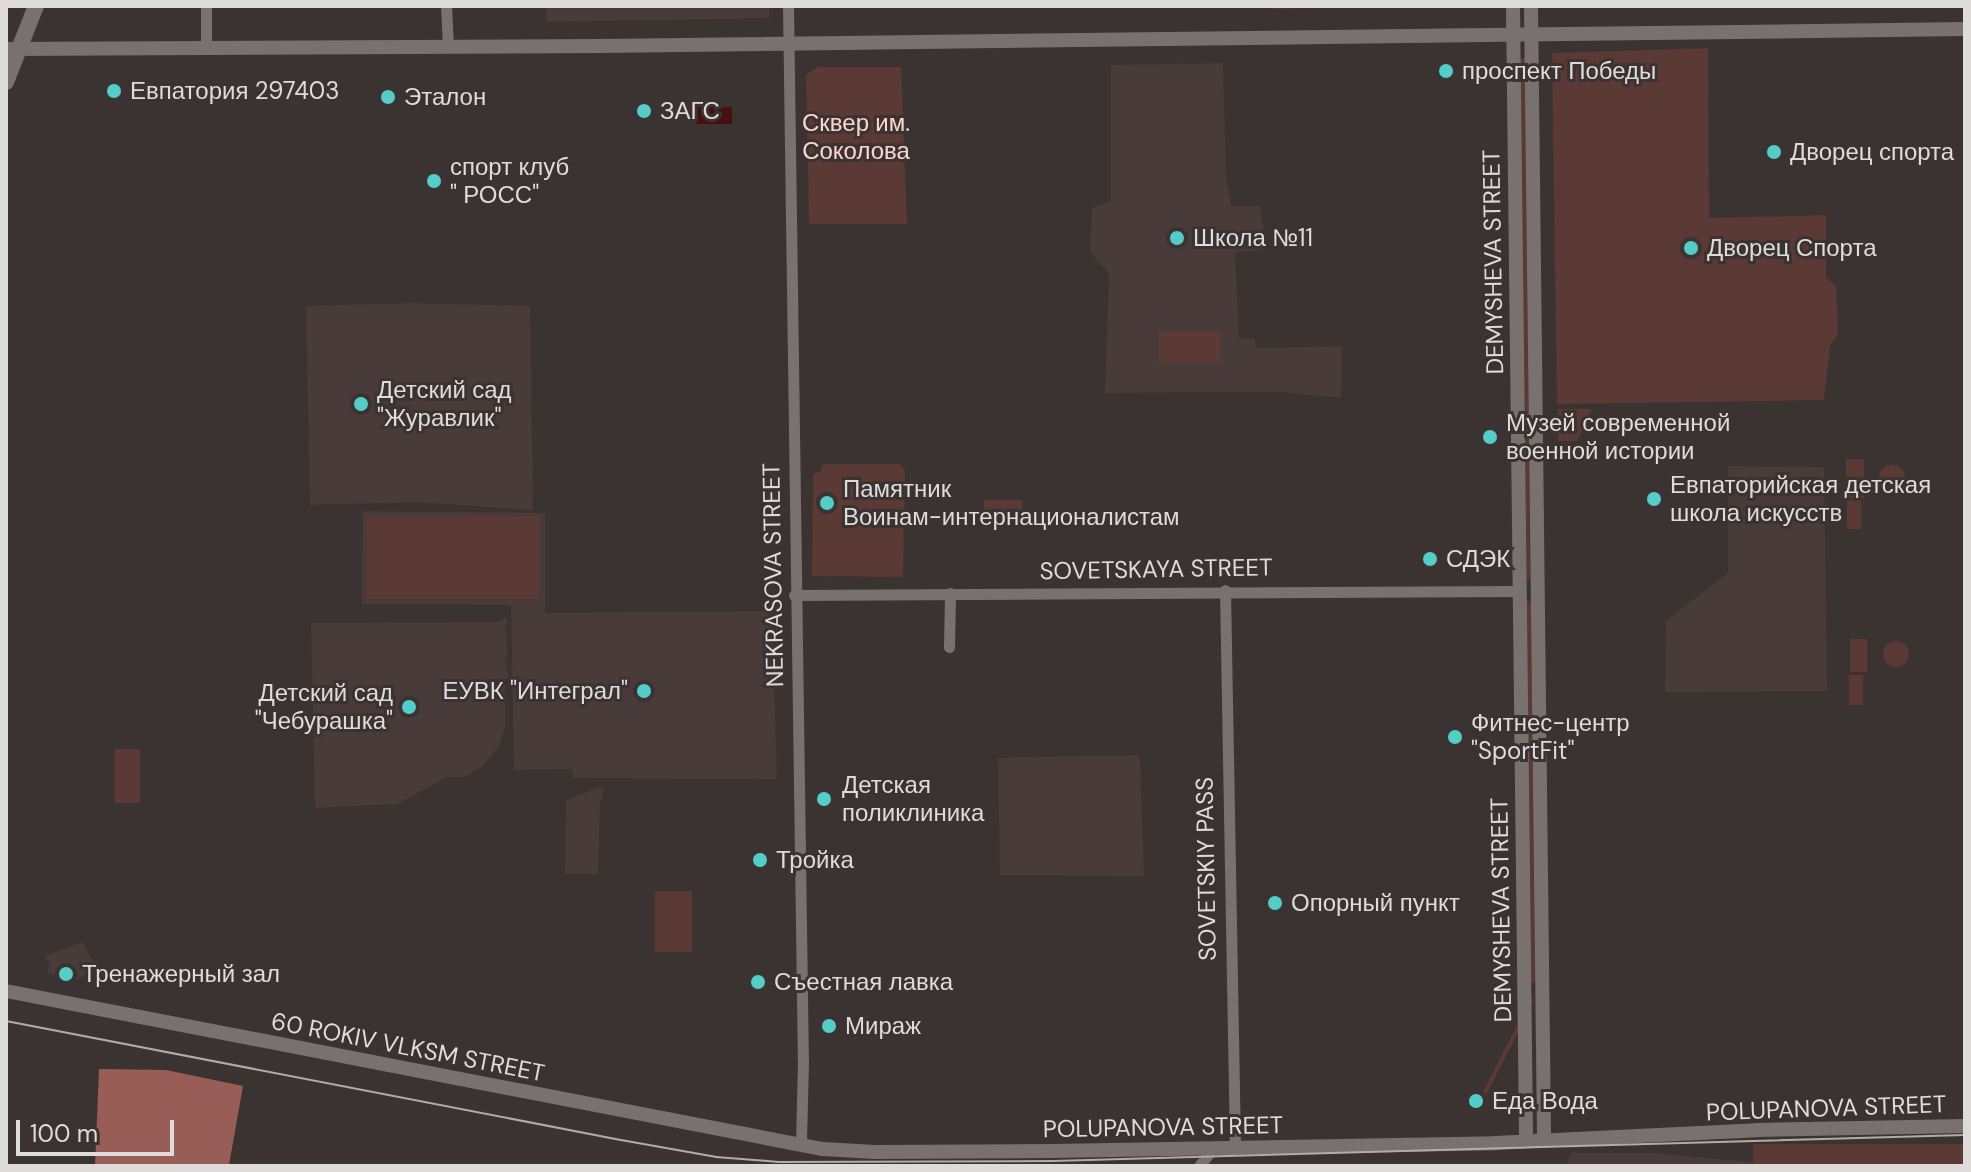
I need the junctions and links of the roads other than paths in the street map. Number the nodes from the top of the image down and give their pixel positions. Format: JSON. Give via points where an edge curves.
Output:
{"nodes":[{"id":1,"x":36,"y":6,"type":"edge"},
{"id":2,"x":206,"y":6,"type":"edge"},
{"id":3,"x":446,"y":6,"type":"edge"},
{"id":4,"x":788,"y":6,"type":"edge"},
{"id":5,"x":1513,"y":6,"type":"edge"},
{"id":6,"x":1531,"y":6,"type":"edge"},
{"id":7,"x":1965,"y":29,"type":"edge"},
{"id":8,"x":1513,"y":32,"type":"junction"},
{"id":9,"x":1531,"y":32,"type":"junction"},
{"id":10,"x":788,"y":42,"type":"junction"},
{"id":11,"x":448,"y":46,"type":"junction"},
{"id":12,"x":206,"y":48,"type":"junction"},
{"id":13,"x":12,"y":50,"type":"edge"},
{"id":14,"x":6,"y":82,"type":"edge"},
{"id":15,"x":1536,"y":587,"type":"junction"},
{"id":16,"x":1225,"y":590,"type":"junction"},
{"id":17,"x":1519,"y":591,"type":"junction"},
{"id":18,"x":950,"y":593,"type":"junction"},
{"id":19,"x":794,"y":595,"type":"junction"},
{"id":20,"x":949,"y":647,"type":"dead end"},
{"id":21,"x":6,"y":991,"type":"edge"},
{"id":22,"x":1524,"y":991,"type":"junction"},
{"id":23,"x":1541,"y":991,"type":"junction"},
{"id":24,"x":1965,"y":1126,"type":"edge"},
{"id":25,"x":1526,"y":1141,"type":"junction"},
{"id":26,"x":1544,"y":1141,"type":"junction"},
{"id":27,"x":801,"y":1144,"type":"junction"},
{"id":28,"x":1235,"y":1148,"type":"junction"},
{"id":29,"x":1213,"y":1149,"type":"junction"},
{"id":30,"x":1199,"y":1166,"type":"edge"}],
"edges":[{"from":1,"to":13,"type":"main road"},
{"from":2,"to":12,"type":"street"},
{"from":3,"to":11,"type":"street"},
{"from":4,"to":10,"type":"street","name":"NEKRASOVA STREET"},
{"from":5,"to":8,"type":"street","name":"DEMYSHEVA STREET"},
{"from":6,"to":9,"type":"street","name":"DEMYSHEVA STREET"},
{"from":7,"to":9,"type":"street"},
{"from":8,"to":9,"type":"street"},
{"from":8,"to":10,"type":"street"},
{"from":8,"to":17,"type":"street","name":"DEMYSHEVA STREET"},
{"from":9,"to":15,"type":"street","name":"DEMYSHEVA STREET"},
{"from":10,"to":11,"type":"street"},
{"from":10,"to":19,"type":"street","name":"NEKRASOVA STREET"},
{"from":11,"to":12,"type":"street"},
{"from":12,"to":13,"type":"street"},
{"from":13,"to":14,"type":"main road"},
{"from":15,"to":17,"type":"street"},
{"from":15,"to":23,"type":"street","name":"DEMYSHEVA STREET"},
{"from":16,"to":17,"type":"street","name":"SOVETSKAYA STREET"},
{"from":16,"to":18,"type":"street","name":"SOVETSKAYA STREET"},
{"from":16,"to":28,"type":"street","name":"SOVETSKIY PASS"},
{"from":17,"to":22,"type":"street","name":"DEMYSHEVA STREET"},
{"from":18,"to":19,"type":"street","name":"SOVETSKAYA STREET"},
{"from":18,"to":20,"type":"street"},
{"from":19,"to":27,"type":"street","name":"NEKRASOVA STREET"},
{"from":21,"to":27,"type":"street","name":"60 ROKIV VLKSM STREET"},
{"from":22,"to":23,"type":"street"},
{"from":22,"to":25,"type":"street","name":"DEMYSHEVA STREET"},
{"from":23,"to":26,"type":"street","name":"DEMYSHEVA STREET"},
{"from":24,"to":26,"type":"street","name":"POLUPANOVA STREET"},
{"from":25,"to":26,"type":"street","name":"POLUPANOVA STREET"},
{"from":25,"to":28,"type":"street","name":"POLUPANOVA STREET"},
{"from":27,"to":29,"type":"street","name":"POLUPANOVA STREET","via":[[875,1152]]},
{"from":28,"to":29,"type":"street","name":"POLUPANOVA STREET"},
{"from":29,"to":30,"type":"street"}]}
